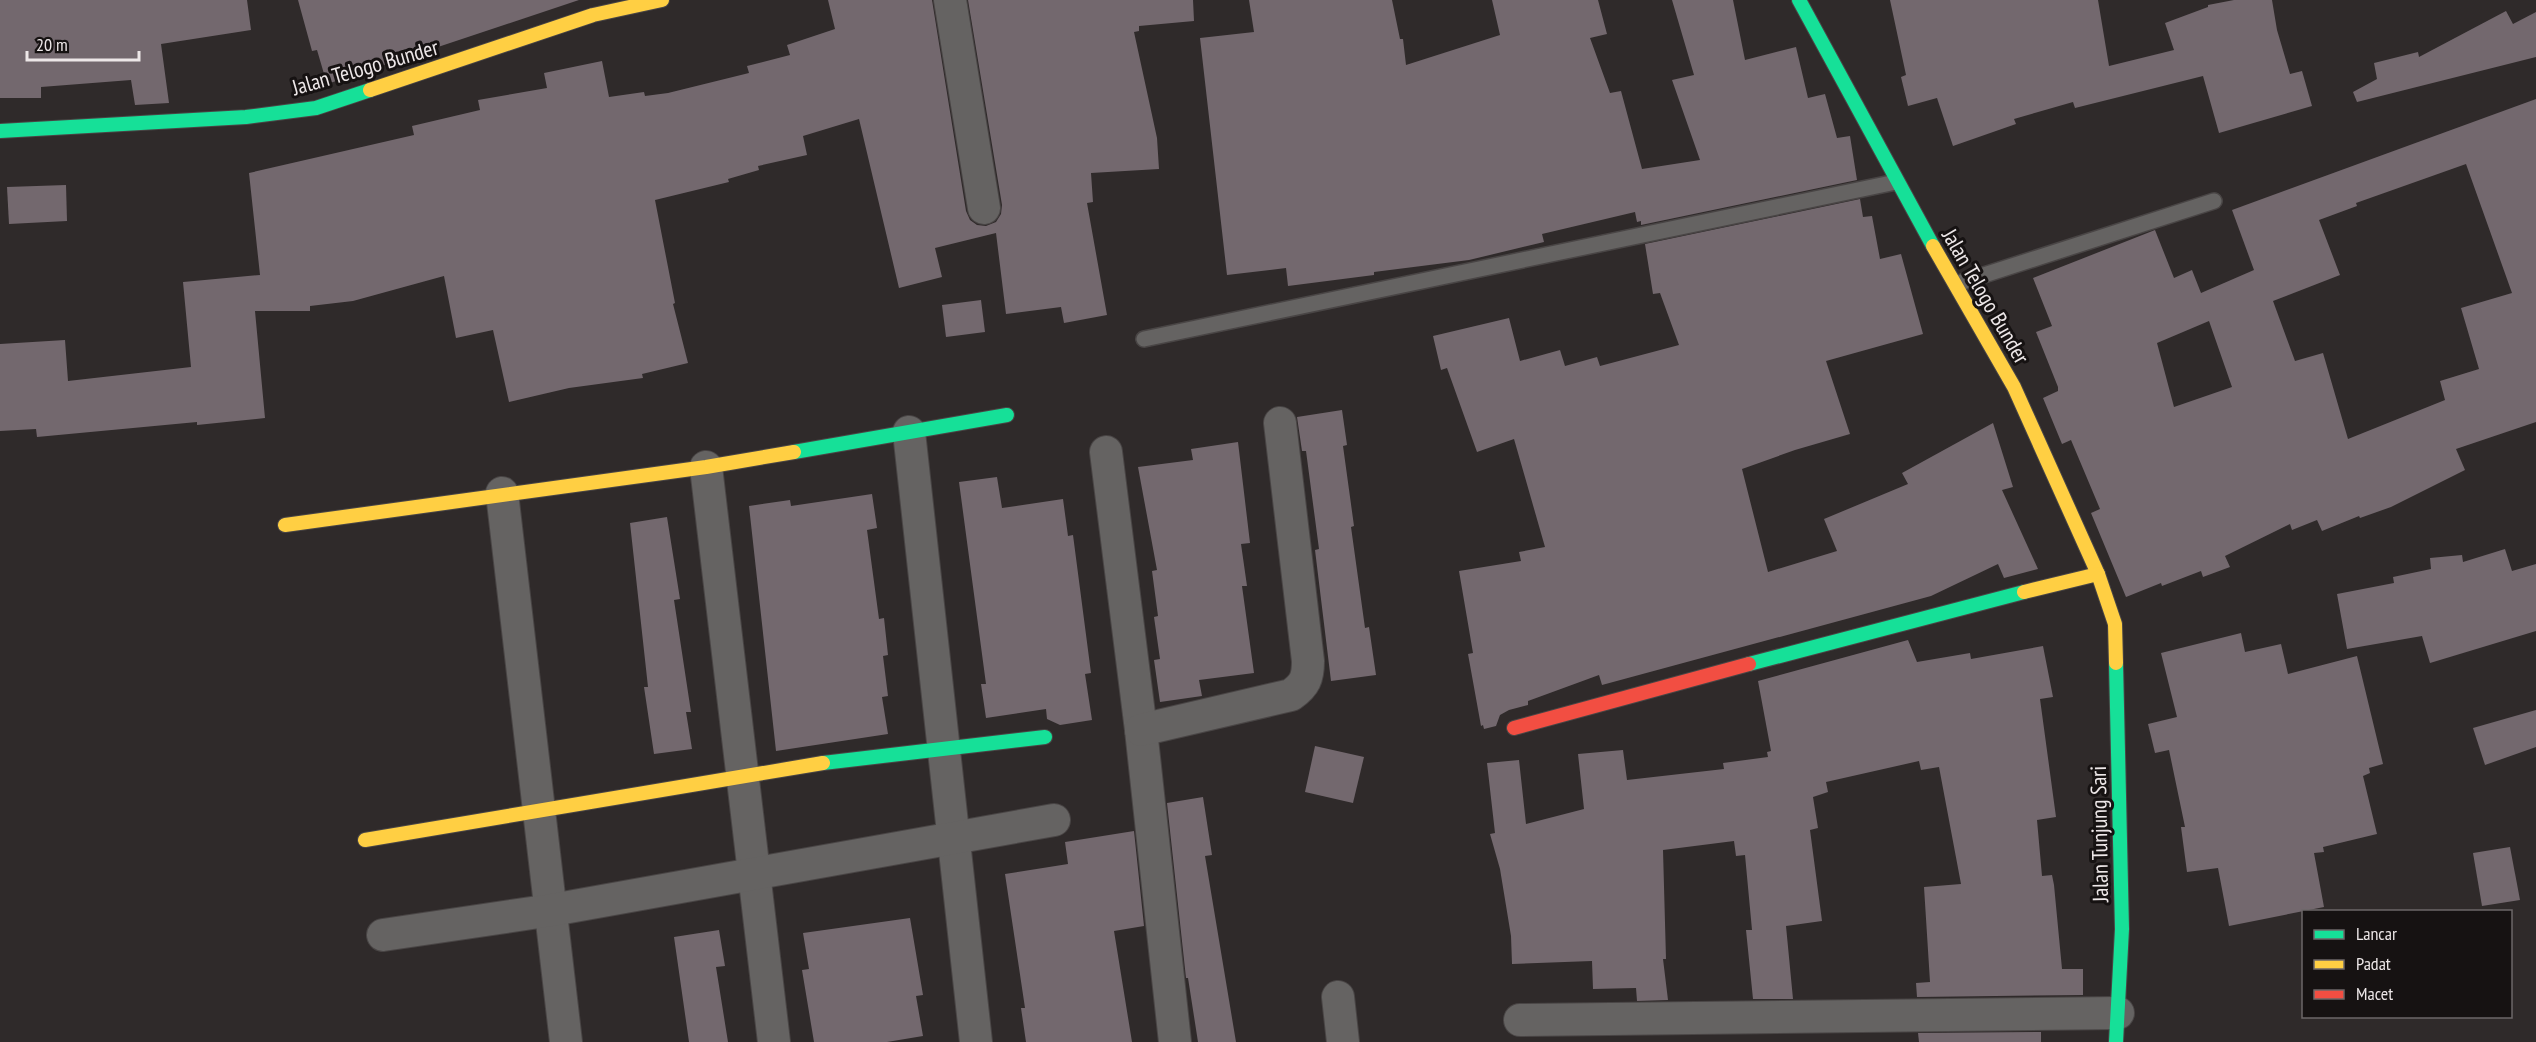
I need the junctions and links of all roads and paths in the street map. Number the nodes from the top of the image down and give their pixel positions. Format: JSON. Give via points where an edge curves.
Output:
{"nodes":[{"id":1,"x":662,"y":0,"type":"edge"},
{"id":2,"x":950,"y":0,"type":"edge"},
{"id":3,"x":1799,"y":0,"type":"edge"},
{"id":4,"x":0,"y":131,"type":"edge"},
{"id":5,"x":1896,"y":182,"type":"junction"},
{"id":6,"x":2214,"y":201,"type":"dead end"},
{"id":7,"x":984,"y":208,"type":"dead end"},
{"id":8,"x":1956,"y":284,"type":"junction"},
{"id":9,"x":1144,"y":339,"type":"dead end"},
{"id":10,"x":1007,"y":415,"type":"dead end"},
{"id":11,"x":1280,"y":423,"type":"dead end"},
{"id":12,"x":909,"y":432,"type":"junction"},
{"id":13,"x":1106,"y":452,"type":"dead end"},
{"id":14,"x":706,"y":466,"type":"junction"},
{"id":15,"x":502,"y":493,"type":"junction"},
{"id":16,"x":285,"y":525,"type":"dead end"},
{"id":17,"x":2098,"y":574,"type":"junction"},
{"id":18,"x":2115,"y":624,"type":"joint"},
{"id":19,"x":1514,"y":728,"type":"dead end"},
{"id":20,"x":1141,"y":730,"type":"junction"},
{"id":21,"x":1045,"y":737,"type":"dead end"},
{"id":22,"x":943,"y":745,"type":"junction"},
{"id":23,"x":742,"y":773,"type":"junction"},
{"id":24,"x":540,"y":812,"type":"junction"},
{"id":25,"x":1054,"y":820,"type":"dead end"},
{"id":26,"x":953,"y":839,"type":"junction"},
{"id":27,"x":365,"y":840,"type":"dead end"},
{"id":28,"x":755,"y":872,"type":"junction"},
{"id":29,"x":552,"y":910,"type":"junction"},
{"id":30,"x":383,"y":935,"type":"dead end"},
{"id":31,"x":1338,"y":997,"type":"dead end"},
{"id":32,"x":1520,"y":1020,"type":"dead end"},
{"id":33,"x":2117,"y":1028,"type":"edge"},
{"id":34,"x":566,"y":1042,"type":"edge"},
{"id":35,"x":774,"y":1042,"type":"edge"},
{"id":36,"x":976,"y":1042,"type":"edge"},
{"id":37,"x":1175,"y":1042,"type":"edge"},
{"id":38,"x":1343,"y":1042,"type":"edge"}],
"edges":[{"from":1,"to":4,"type":"street","name":"Jalan Telogo Bunder","via":[[593,15],[316,108],[246,117]]},
{"from":2,"to":7,"type":"street"},
{"from":3,"to":5,"type":"street","name":"Jalan Telogo Bunder"},
{"from":5,"to":8,"type":"street","name":"Jalan Telogo Bunder"},
{"from":5,"to":9,"type":"lane"},
{"from":6,"to":8,"type":"lane"},
{"from":8,"to":17,"type":"street","name":"Jalan Telogo Bunder","via":[[2014,387]]},
{"from":10,"to":12,"type":"street"},
{"from":11,"to":20,"type":"street","via":[[1308,661],[1303,686],[1291,695]]},
{"from":12,"to":14,"type":"street"},
{"from":12,"to":22,"type":"street"},
{"from":13,"to":20,"type":"street"},
{"from":14,"to":15,"type":"street"},
{"from":14,"to":23,"type":"street"},
{"from":15,"to":16,"type":"street"},
{"from":15,"to":24,"type":"street"},
{"from":17,"to":18,"type":"street","name":"Jalan Telogo Bunder"},
{"from":17,"to":19,"type":"street","via":[[1910,620]]},
{"from":18,"to":33,"type":"street","name":"Jalan Tunjung Sari","via":[[2122,928]]},
{"from":20,"to":37,"type":"street"},
{"from":21,"to":22,"type":"street"},
{"from":22,"to":23,"type":"street"},
{"from":22,"to":26,"type":"street"},
{"from":23,"to":24,"type":"street"},
{"from":23,"to":28,"type":"street"},
{"from":24,"to":27,"type":"street"},
{"from":24,"to":29,"type":"street"},
{"from":25,"to":26,"type":"street"},
{"from":26,"to":28,"type":"street"},
{"from":26,"to":36,"type":"street"},
{"from":28,"to":29,"type":"street"},
{"from":28,"to":35,"type":"street"},
{"from":29,"to":30,"type":"street"},
{"from":29,"to":34,"type":"street"},
{"from":31,"to":38,"type":"street"},
{"from":32,"to":33,"type":"street"}]}
